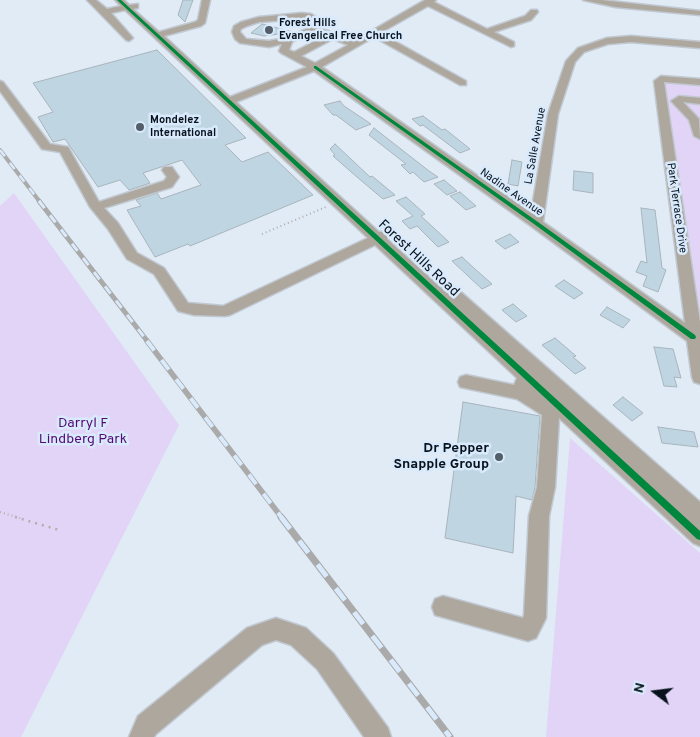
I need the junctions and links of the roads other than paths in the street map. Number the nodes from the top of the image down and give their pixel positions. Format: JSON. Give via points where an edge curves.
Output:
{"nodes":[{"id":1,"x":91,"y":0,"type":"edge"},
{"id":2,"x":206,"y":0,"type":"edge"},
{"id":3,"x":587,"y":0,"type":"edge"},
{"id":4,"x":430,"y":1,"type":"edge"},
{"id":5,"x":127,"y":3,"type":"edge"},
{"id":6,"x":105,"y":12,"type":"junction"},
{"id":7,"x":534,"y":12,"type":"dead end"},
{"id":8,"x":700,"y":13,"type":"edge"},
{"id":9,"x":314,"y":29,"type":"junction"},
{"id":10,"x":486,"y":32,"type":"junction"},
{"id":11,"x":373,"y":33,"type":"junction"},
{"id":12,"x":160,"y":35,"type":"junction"},
{"id":13,"x":332,"y":36,"type":"junction"},
{"id":14,"x":129,"y":38,"type":"dead end"},
{"id":15,"x":288,"y":40,"type":"junction"},
{"id":16,"x":354,"y":44,"type":"junction"},
{"id":17,"x":511,"y":44,"type":"dead end"},
{"id":18,"x":700,"y":45,"type":"edge"},
{"id":19,"x":294,"y":56,"type":"junction"},
{"id":20,"x":315,"y":67,"type":"junction"},
{"id":21,"x":463,"y":83,"type":"dead end"},
{"id":22,"x":700,"y":83,"type":"edge"},
{"id":23,"x":0,"y":84,"type":"edge"},
{"id":24,"x":233,"y":100,"type":"junction"},
{"id":25,"x":700,"y":101,"type":"edge"},
{"id":26,"x":700,"y":136,"type":"edge"},
{"id":27,"x":168,"y":170,"type":"dead end"},
{"id":28,"x":96,"y":207,"type":"junction"},
{"id":29,"x":536,"y":223,"type":"junction"},
{"id":30,"x":381,"y":236,"type":"junction"},
{"id":31,"x":697,"y":334,"type":"edge"},
{"id":32,"x":530,"y":371,"type":"junction"},
{"id":33,"x":700,"y":377,"type":"edge"},
{"id":34,"x":466,"y":382,"type":"dead end"},
{"id":35,"x":521,"y":393,"type":"junction"},
{"id":36,"x":551,"y":406,"type":"junction"},
{"id":37,"x":700,"y":514,"type":"edge"},
{"id":38,"x":700,"y":536,"type":"edge"},
{"id":39,"x":443,"y":607,"type":"dead end"},
{"id":40,"x":141,"y":737,"type":"edge"},
{"id":41,"x":379,"y":737,"type":"edge"}],
"edges":[{"from":1,"to":6,"type":"street"},
{"from":2,"to":12,"type":"street","via":[[202,21]]},
{"from":3,"to":8,"type":"street"},
{"from":4,"to":10,"type":"street"},
{"from":4,"to":11,"type":"street"},
{"from":5,"to":6,"type":"street"},
{"from":5,"to":12,"type":"street","name":"Forest Hills Road"},
{"from":6,"to":14,"type":"street"},
{"from":7,"to":10,"type":"street","via":[[528,18]]},
{"from":9,"to":13,"type":"street"},
{"from":9,"to":15,"type":"street"},
{"from":9,"to":15,"type":"street","via":[[321,22],[302,16],[259,20],[244,24],[236,32],[243,41],[255,44]]},
{"from":10,"to":17,"type":"street"},
{"from":11,"to":16,"type":"street"},
{"from":11,"to":21,"type":"street"},
{"from":12,"to":24,"type":"street","name":"Forest Hills Road"},
{"from":13,"to":16,"type":"street"},
{"from":13,"to":19,"type":"street"},
{"from":15,"to":19,"type":"street","via":[[284,51]]},
{"from":16,"to":20,"type":"street"},
{"from":18,"to":29,"type":"street","name":"La Salle Avenue","via":[[615,40],[592,45],[576,55],[553,114]]},
{"from":19,"to":20,"type":"street","name":"Nadine Avenue"},
{"from":20,"to":24,"type":"street"},
{"from":20,"to":29,"type":"street","name":"Nadine Avenue"},
{"from":22,"to":31,"type":"street","name":"Park Terrace Drive","via":[[671,79],[659,81]]},
{"from":23,"to":28,"type":"street","via":[[46,147],[64,149]]},
{"from":24,"to":30,"type":"street","name":"Forest Hills Road"},
{"from":25,"to":26,"type":"street","via":[[676,101],[694,119]]},
{"from":27,"to":28,"type":"street","via":[[173,177],[168,184]]},
{"from":28,"to":30,"type":"street","via":[[132,256],[159,271],[183,307],[194,310],[225,311]]},
{"from":29,"to":31,"type":"street","name":"Nadine Avenue"},
{"from":30,"to":32,"type":"street","name":"Forest Hills Road"},
{"from":31,"to":33,"type":"street","name":"Park Terrace Drive"},
{"from":32,"to":35,"type":"street"},
{"from":32,"to":36,"type":"street","name":"Forest Hills Road"},
{"from":32,"to":37,"type":"street","name":"Forest Hills Road"},
{"from":34,"to":35,"type":"street"},
{"from":35,"to":36,"type":"street"},
{"from":36,"to":38,"type":"street","name":"Forest Hills Road"},
{"from":36,"to":39,"type":"street","via":[[546,487],[539,516],[535,618],[528,630]]},
{"from":40,"to":41,"type":"street","via":[[147,725],[255,636],[276,629],[298,636],[325,662]]}]}
